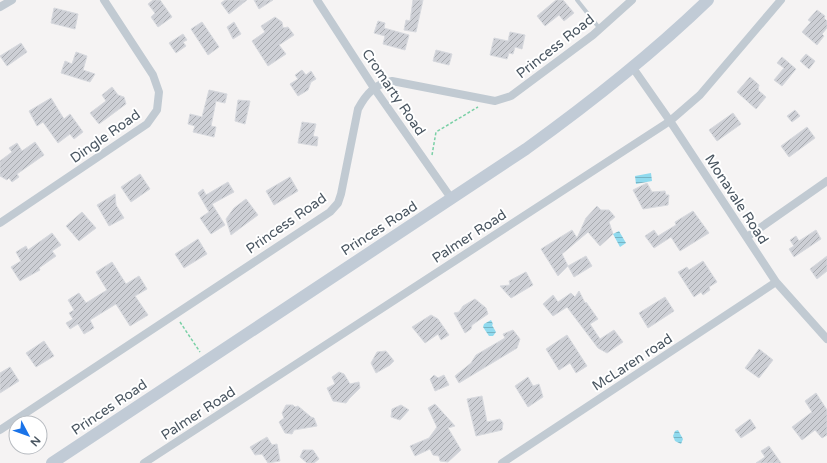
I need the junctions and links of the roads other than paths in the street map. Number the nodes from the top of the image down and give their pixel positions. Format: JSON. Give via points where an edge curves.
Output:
{"nodes":[{"id":1,"x":12,"y":0,"type":"edge"},
{"id":2,"x":104,"y":0,"type":"edge"},
{"id":3,"x":317,"y":0,"type":"edge"},
{"id":4,"x":577,"y":0,"type":"edge"},
{"id":5,"x":632,"y":0,"type":"edge"},
{"id":6,"x":708,"y":0,"type":"edge"},
{"id":7,"x":781,"y":0,"type":"edge"},
{"id":8,"x":0,"y":8,"type":"edge"},
{"id":9,"x":600,"y":29,"type":"junction"},
{"id":10,"x":633,"y":68,"type":"junction"},
{"id":11,"x":374,"y":88,"type":"junction"},
{"id":12,"x":670,"y":121,"type":"junction"},
{"id":13,"x":827,"y":182,"type":"edge"},
{"id":14,"x":451,"y":198,"type":"junction"},
{"id":15,"x":0,"y":223,"type":"edge"},
{"id":16,"x":747,"y":237,"type":"junction"},
{"id":17,"x":776,"y":282,"type":"junction"},
{"id":18,"x":827,"y":339,"type":"edge"},
{"id":19,"x":0,"y":430,"type":"edge"},
{"id":20,"x":52,"y":463,"type":"edge"},
{"id":21,"x":144,"y":463,"type":"edge"},
{"id":22,"x":502,"y":463,"type":"edge"}],
"edges":[{"from":1,"to":8,"type":"street"},
{"from":2,"to":15,"type":"street","name":"Dingle Road","via":[[153,75],[159,92],[157,110],[147,124]]},
{"from":3,"to":11,"type":"street","name":"Cromarty Road"},
{"from":4,"to":9,"type":"lane"},
{"from":5,"to":9,"type":"street","name":"Princess Road"},
{"from":6,"to":10,"type":"main road","name":"Princes Road"},
{"from":7,"to":12,"type":"street","name":"Palmer Road","via":[[700,95]]},
{"from":9,"to":11,"type":"street","name":"Princess Road","via":[[511,96],[499,100],[392,81]]},
{"from":10,"to":12,"type":"street","name":"Monavale Road"},
{"from":10,"to":14,"type":"main road","name":"Princes Road","via":[[559,125]]},
{"from":11,"to":14,"type":"street","name":"Cromarty Road"},
{"from":11,"to":19,"type":"street","name":"Princess Road","via":[[358,109],[341,194],[338,204],[330,212]]},
{"from":12,"to":16,"type":"street","name":"Monavale Road"},
{"from":12,"to":21,"type":"street","name":"Palmer Road"},
{"from":13,"to":16,"type":"street"},
{"from":14,"to":20,"type":"main road","name":"Princes Road"},
{"from":16,"to":17,"type":"street","name":"Monavale Road"},
{"from":17,"to":18,"type":"street","name":"Monavale Road"},
{"from":17,"to":22,"type":"street","name":"McLaren road"}]}
